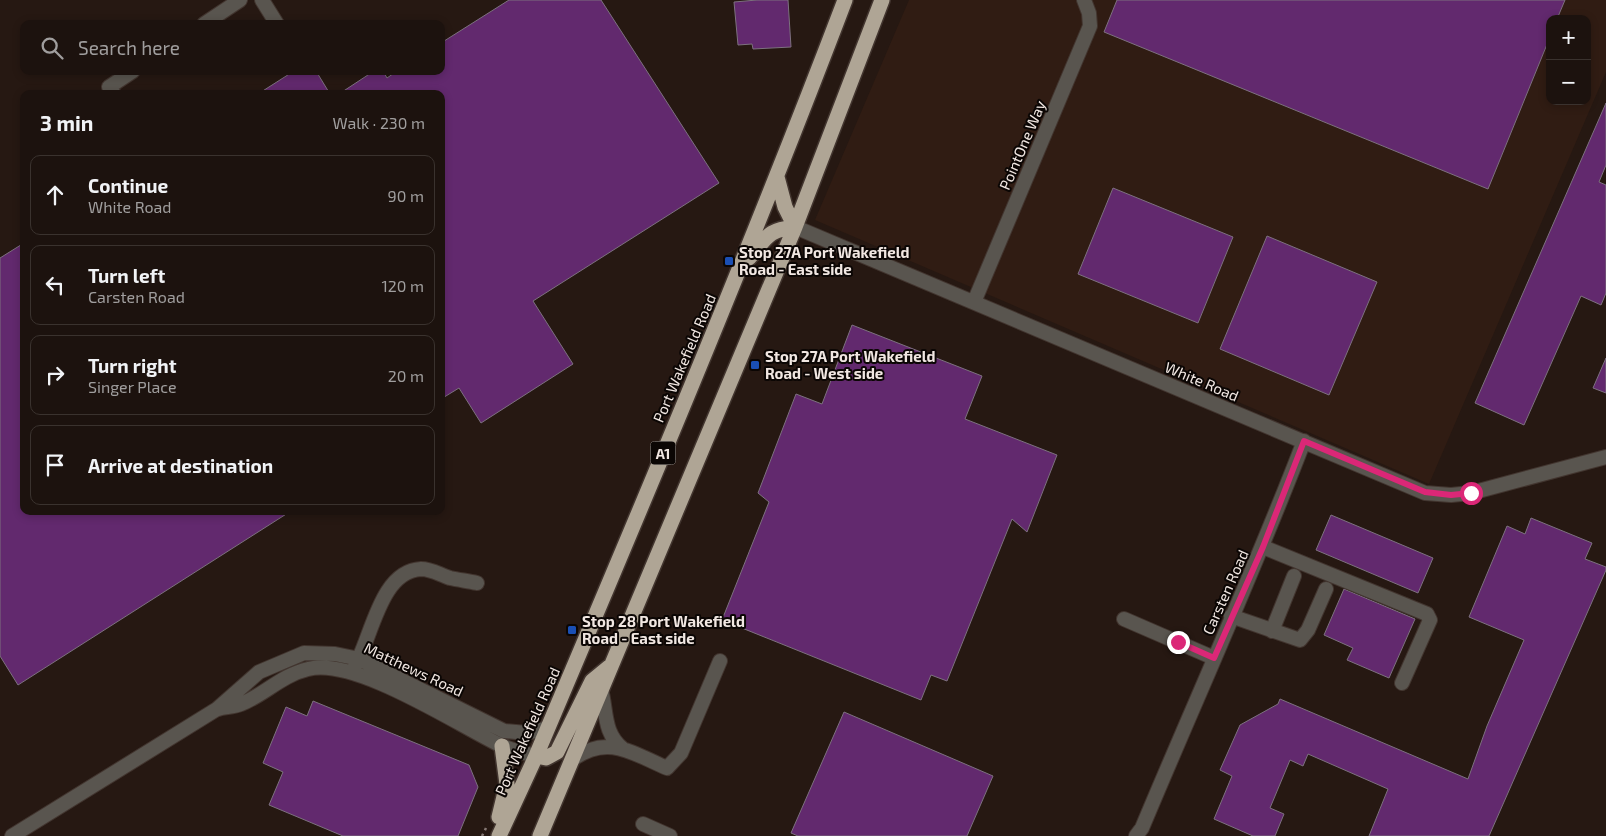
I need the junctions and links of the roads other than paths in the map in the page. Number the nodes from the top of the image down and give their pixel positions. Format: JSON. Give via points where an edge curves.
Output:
{"nodes":[{"id":1,"x":240,"y":0,"type":"edge"},
{"id":2,"x":262,"y":0,"type":"edge"},
{"id":3,"x":845,"y":0,"type":"edge"},
{"id":4,"x":882,"y":0,"type":"edge"},
{"id":5,"x":1084,"y":0,"type":"edge"},
{"id":6,"x":210,"y":20,"type":"edge"},
{"id":7,"x":274,"y":20,"type":"edge"},
{"id":8,"x":128,"y":75,"type":"edge"},
{"id":9,"x":109,"y":90,"type":"edge"},
{"id":10,"x":777,"y":177,"type":"junction"},
{"id":11,"x":795,"y":227,"type":"junction"},
{"id":12,"x":740,"y":268,"type":"junction"},
{"id":13,"x":974,"y":302,"type":"junction"},
{"id":14,"x":1304,"y":441,"type":"junction"},
{"id":15,"x":1606,"y":457,"type":"edge"},
{"id":16,"x":1263,"y":547,"type":"junction"},
{"id":17,"x":1294,"y":576,"type":"dead end"},
{"id":18,"x":477,"y":583,"type":"dead end"},
{"id":19,"x":1326,"y":589,"type":"dead end"},
{"id":20,"x":1231,"y":616,"type":"junction"},
{"id":21,"x":1124,"y":619,"type":"dead end"},
{"id":22,"x":1272,"y":631,"type":"junction"},
{"id":23,"x":1214,"y":658,"type":"junction"},
{"id":24,"x":720,"y":661,"type":"dead end"},
{"id":25,"x":356,"y":665,"type":"junction"},
{"id":26,"x":612,"y":665,"type":"junction"},
{"id":27,"x":1402,"y":684,"type":"dead end"},
{"id":28,"x":601,"y":689,"type":"junction"},
{"id":29,"x":548,"y":728,"type":"junction"},
{"id":30,"x":502,"y":746,"type":"junction"},
{"id":31,"x":623,"y":749,"type":"junction"},
{"id":32,"x":536,"y":756,"type":"junction"},
{"id":33,"x":574,"y":759,"type":"junction"},
{"id":34,"x":643,"y":824,"type":"dead end"},
{"id":35,"x":12,"y":836,"type":"edge"},
{"id":36,"x":498,"y":836,"type":"edge"},
{"id":37,"x":540,"y":836,"type":"edge"},
{"id":38,"x":670,"y":836,"type":"edge"},
{"id":39,"x":1136,"y":836,"type":"edge"}],
"edges":[{"from":1,"to":6,"type":"street"},
{"from":2,"to":7,"type":"street"},
{"from":3,"to":10,"type":"highway","name":"Port Wakefield Road","number":"A1"},
{"from":4,"to":11,"type":"highway","number":"A1"},
{"from":5,"to":13,"type":"street","name":"PointOne Way","via":[[1090,26]]},
{"from":8,"to":9,"type":"street"},
{"from":10,"to":11,"type":"highway","via":[[785,207]]},
{"from":10,"to":12,"type":"highway","name":"Port Wakefield Road","number":"A1"},
{"from":11,"to":12,"type":"highway","via":[[777,229],[768,234]]},
{"from":11,"to":13,"type":"street","name":"White Road"},
{"from":11,"to":26,"type":"highway","number":"A1"},
{"from":12,"to":29,"type":"highway","name":"Port Wakefield Road","number":"A1"},
{"from":13,"to":14,"type":"street","name":"White Road"},
{"from":14,"to":15,"type":"street","name":"White Road","via":[[1425,492],[1451,495],[1471,493]]},
{"from":14,"to":16,"type":"street","name":"Carsten Road"},
{"from":16,"to":20,"type":"street","name":"Carsten Road"},
{"from":16,"to":27,"type":"street","via":[[1427,614],[1430,620]]},
{"from":17,"to":22,"type":"street"},
{"from":18,"to":25,"type":"street","via":[[422,569],[404,572],[383,598]]},
{"from":19,"to":22,"type":"street","via":[[1308,630],[1300,640]]},
{"from":20,"to":22,"type":"street"},
{"from":20,"to":23,"type":"street","name":"Carsten Road"},
{"from":21,"to":23,"type":"street"},
{"from":23,"to":39,"type":"street","name":"Carsten Road"},
{"from":24,"to":31,"type":"street","via":[[681,754],[667,768]]},
{"from":25,"to":29,"type":"street","name":"Matthews Road","via":[[504,731],[527,733]]},
{"from":25,"to":30,"type":"street","name":"Matthews Road","via":[[381,683]]},
{"from":25,"to":35,"type":"street","name":"Matthews Road","via":[[309,668],[284,678],[240,704],[217,709]]},
{"from":26,"to":28,"type":"highway","number":"A1"},
{"from":26,"to":32,"type":"highway","via":[[592,680],[557,752],[546,758]]},
{"from":28,"to":31,"type":"street","via":[[607,727],[614,742]]},
{"from":28,"to":33,"type":"highway","number":"A1"},
{"from":29,"to":32,"type":"highway","name":"Port Wakefield Road","number":"A1"},
{"from":30,"to":32,"type":"street","name":"Matthews Road"},
{"from":30,"to":36,"type":"highway","via":[[507,790]]},
{"from":31,"to":33,"type":"street","via":[[598,746]]},
{"from":32,"to":36,"type":"highway","name":"Port Wakefield Road","number":"A1"},
{"from":33,"to":37,"type":"highway","number":"A1"},
{"from":34,"to":38,"type":"street"}]}
